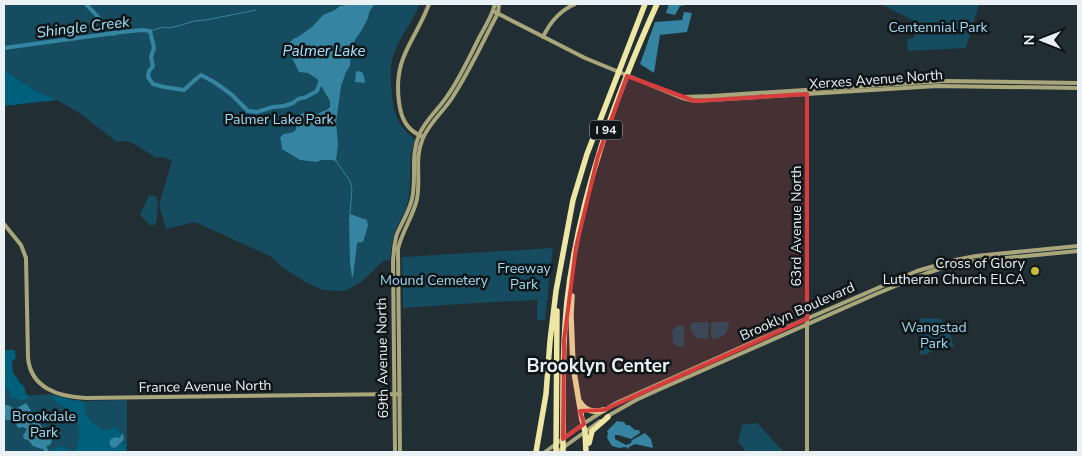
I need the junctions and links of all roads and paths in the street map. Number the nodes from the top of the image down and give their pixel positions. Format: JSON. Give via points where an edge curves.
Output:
{"nodes":[{"id":1,"x":429,"y":4,"type":"edge"},
{"id":2,"x":495,"y":4,"type":"edge"},
{"id":3,"x":499,"y":4,"type":"edge"},
{"id":4,"x":574,"y":4,"type":"edge"},
{"id":5,"x":645,"y":4,"type":"edge"},
{"id":6,"x":655,"y":6,"type":"edge"},
{"id":7,"x":496,"y":12,"type":"junction"},
{"id":8,"x":543,"y":37,"type":"junction"},
{"id":9,"x":1078,"y":84,"type":"edge"},
{"id":10,"x":1078,"y":88,"type":"edge"},
{"id":11,"x":807,"y":92,"type":"junction"},
{"id":12,"x":421,"y":136,"type":"junction"},
{"id":13,"x":4,"y":224,"type":"edge"},
{"id":14,"x":564,"y":246,"type":"junction"},
{"id":15,"x":1078,"y":246,"type":"edge"},
{"id":16,"x":1078,"y":251,"type":"edge"},
{"id":17,"x":574,"y":254,"type":"junction"},
{"id":18,"x":395,"y":263,"type":"junction"},
{"id":19,"x":807,"y":321,"type":"junction"},
{"id":20,"x":571,"y":346,"type":"junction"},
{"id":21,"x":394,"y":394,"type":"junction"},
{"id":22,"x":400,"y":394,"type":"junction"},
{"id":23,"x":578,"y":398,"type":"junction"},
{"id":24,"x":604,"y":410,"type":"junction"},
{"id":25,"x":608,"y":416,"type":"junction"},
{"id":26,"x":583,"y":422,"type":"junction"},
{"id":27,"x":585,"y":432,"type":"junction"},
{"id":28,"x":395,"y":452,"type":"edge"},
{"id":29,"x":400,"y":452,"type":"edge"},
{"id":30,"x":536,"y":452,"type":"edge"},
{"id":31,"x":545,"y":452,"type":"edge"},
{"id":32,"x":556,"y":452,"type":"edge"},
{"id":33,"x":563,"y":452,"type":"edge"},
{"id":34,"x":587,"y":452,"type":"edge"},
{"id":35,"x":807,"y":452,"type":"edge"}],
"edges":[{"from":1,"to":12,"type":"street","via":[[398,74],[401,116],[410,129]]},
{"from":2,"to":7,"type":"street"},
{"from":3,"to":7,"type":"street"},
{"from":4,"to":8,"type":"street","via":[[557,15]]},
{"from":5,"to":14,"type":"highway","number":"I 94","via":[[584,163]]},
{"from":6,"to":17,"type":"highway","number":"I 94","via":[[600,149]]},
{"from":7,"to":8,"type":"street","name":"Xerxes Avenue North"},
{"from":7,"to":12,"type":"street","via":[[455,93]]},
{"from":8,"to":11,"type":"street","name":"Xerxes Avenue North","via":[[687,100],[700,102]]},
{"from":9,"to":11,"type":"street","name":"Xerxes Avenue North","via":[[946,81]]},
{"from":10,"to":11,"type":"street","name":"Xerxes Avenue North","via":[[946,86]]},
{"from":11,"to":19,"type":"street","name":"63rd Avenue North"},
{"from":12,"to":18,"type":"street","via":[[413,156],[412,199],[394,248]]},
{"from":13,"to":21,"type":"street","name":"France Avenue North","via":[[22,247],[26,258],[29,367],[36,380],[47,389],[82,398]]},
{"from":14,"to":30,"type":"highway"},
{"from":14,"to":32,"type":"highway","number":"I 94","via":[[557,312]]},
{"from":15,"to":19,"type":"street","name":"Brooklyn Boulevard","via":[[982,255],[935,265]]},
{"from":16,"to":19,"type":"street","name":"Brooklyn Boulevard","via":[[994,258],[942,268]]},
{"from":17,"to":20,"type":"highway"},
{"from":17,"to":33,"type":"highway","number":"I 94","via":[[564,340]]},
{"from":18,"to":21,"type":"street","name":"69th Avenue North"},
{"from":18,"to":22,"type":"street","name":"69th Avenue North"},
{"from":19,"to":24,"type":"street","name":"Brooklyn Boulevard"},
{"from":19,"to":25,"type":"street","name":"Brooklyn Boulevard","via":[[646,395]]},
{"from":19,"to":35,"type":"street","name":"63rd Avenue North"},
{"from":20,"to":23,"type":"highway"},
{"from":20,"to":26,"type":"highway","via":[[571,377]]},
{"from":21,"to":22,"type":"street","name":"France Avenue North"},
{"from":21,"to":28,"type":"street","name":"69th Avenue North"},
{"from":22,"to":29,"type":"street","name":"69th Avenue North"},
{"from":23,"to":24,"type":"highway","via":[[587,410]]},
{"from":23,"to":26,"type":"highway"},
{"from":24,"to":26,"type":"street","name":"Brooklyn Boulevard"},
{"from":25,"to":27,"type":"street","name":"Brooklyn Boulevard"},
{"from":25,"to":34,"type":"highway","via":[[592,431]]},
{"from":26,"to":27,"type":"highway"},
{"from":26,"to":31,"type":"street","name":"Brooklyn Boulevard"},
{"from":27,"to":32,"type":"street","name":"Brooklyn Boulevard"},
{"from":27,"to":34,"type":"highway"}]}
